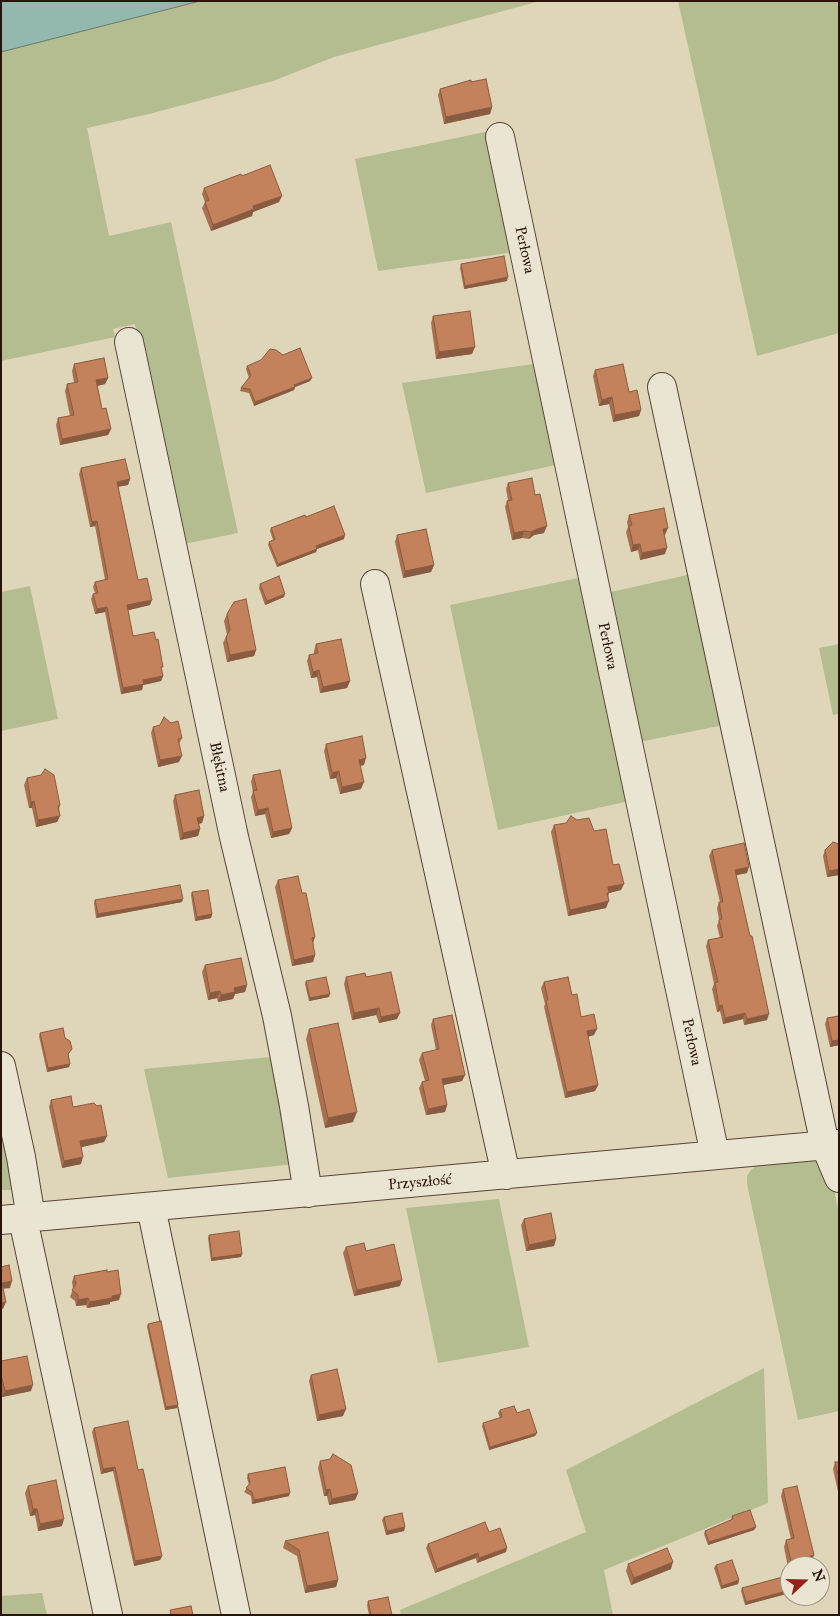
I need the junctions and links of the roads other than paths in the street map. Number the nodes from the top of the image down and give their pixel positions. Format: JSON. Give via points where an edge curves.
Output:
{"nodes":[{"id":1,"x":500,"y":137,"type":"dead end"},
{"id":2,"x":129,"y":342,"type":"dead end"},
{"id":3,"x":662,"y":387,"type":"dead end"},
{"id":4,"x":376,"y":584,"type":"dead end"},
{"id":5,"x":1,"y":1066,"type":"edge"},
{"id":6,"x":832,"y":1145,"type":"edge"},
{"id":7,"x":715,"y":1155,"type":"junction"},
{"id":8,"x":506,"y":1175,"type":"junction"},
{"id":9,"x":839,"y":1178,"type":"edge"},
{"id":10,"x":308,"y":1193,"type":"junction"},
{"id":11,"x":151,"y":1207,"type":"junction"},
{"id":12,"x":18,"y":1219,"type":"edge"},
{"id":13,"x":108,"y":1615,"type":"edge"},
{"id":14,"x":236,"y":1615,"type":"edge"}],
"edges":[{"from":1,"to":7,"type":"street","name":"Perłowa"},
{"from":2,"to":10,"type":"street","name":"Błękitna","via":[[234,837],[277,1016]]},
{"from":3,"to":6,"type":"street"},
{"from":4,"to":8,"type":"street"},
{"from":5,"to":12,"type":"street","via":[[20,1157]]},
{"from":6,"to":7,"type":"street","name":"Przyszłość"},
{"from":6,"to":9,"type":"street"},
{"from":7,"to":8,"type":"street","name":"Przyszłość"},
{"from":8,"to":10,"type":"street","name":"Przyszłość"},
{"from":10,"to":11,"type":"street","name":"Przyszłość"},
{"from":11,"to":12,"type":"street","name":"Przyszłość"},
{"from":11,"to":14,"type":"street"},
{"from":12,"to":13,"type":"street"}]}
